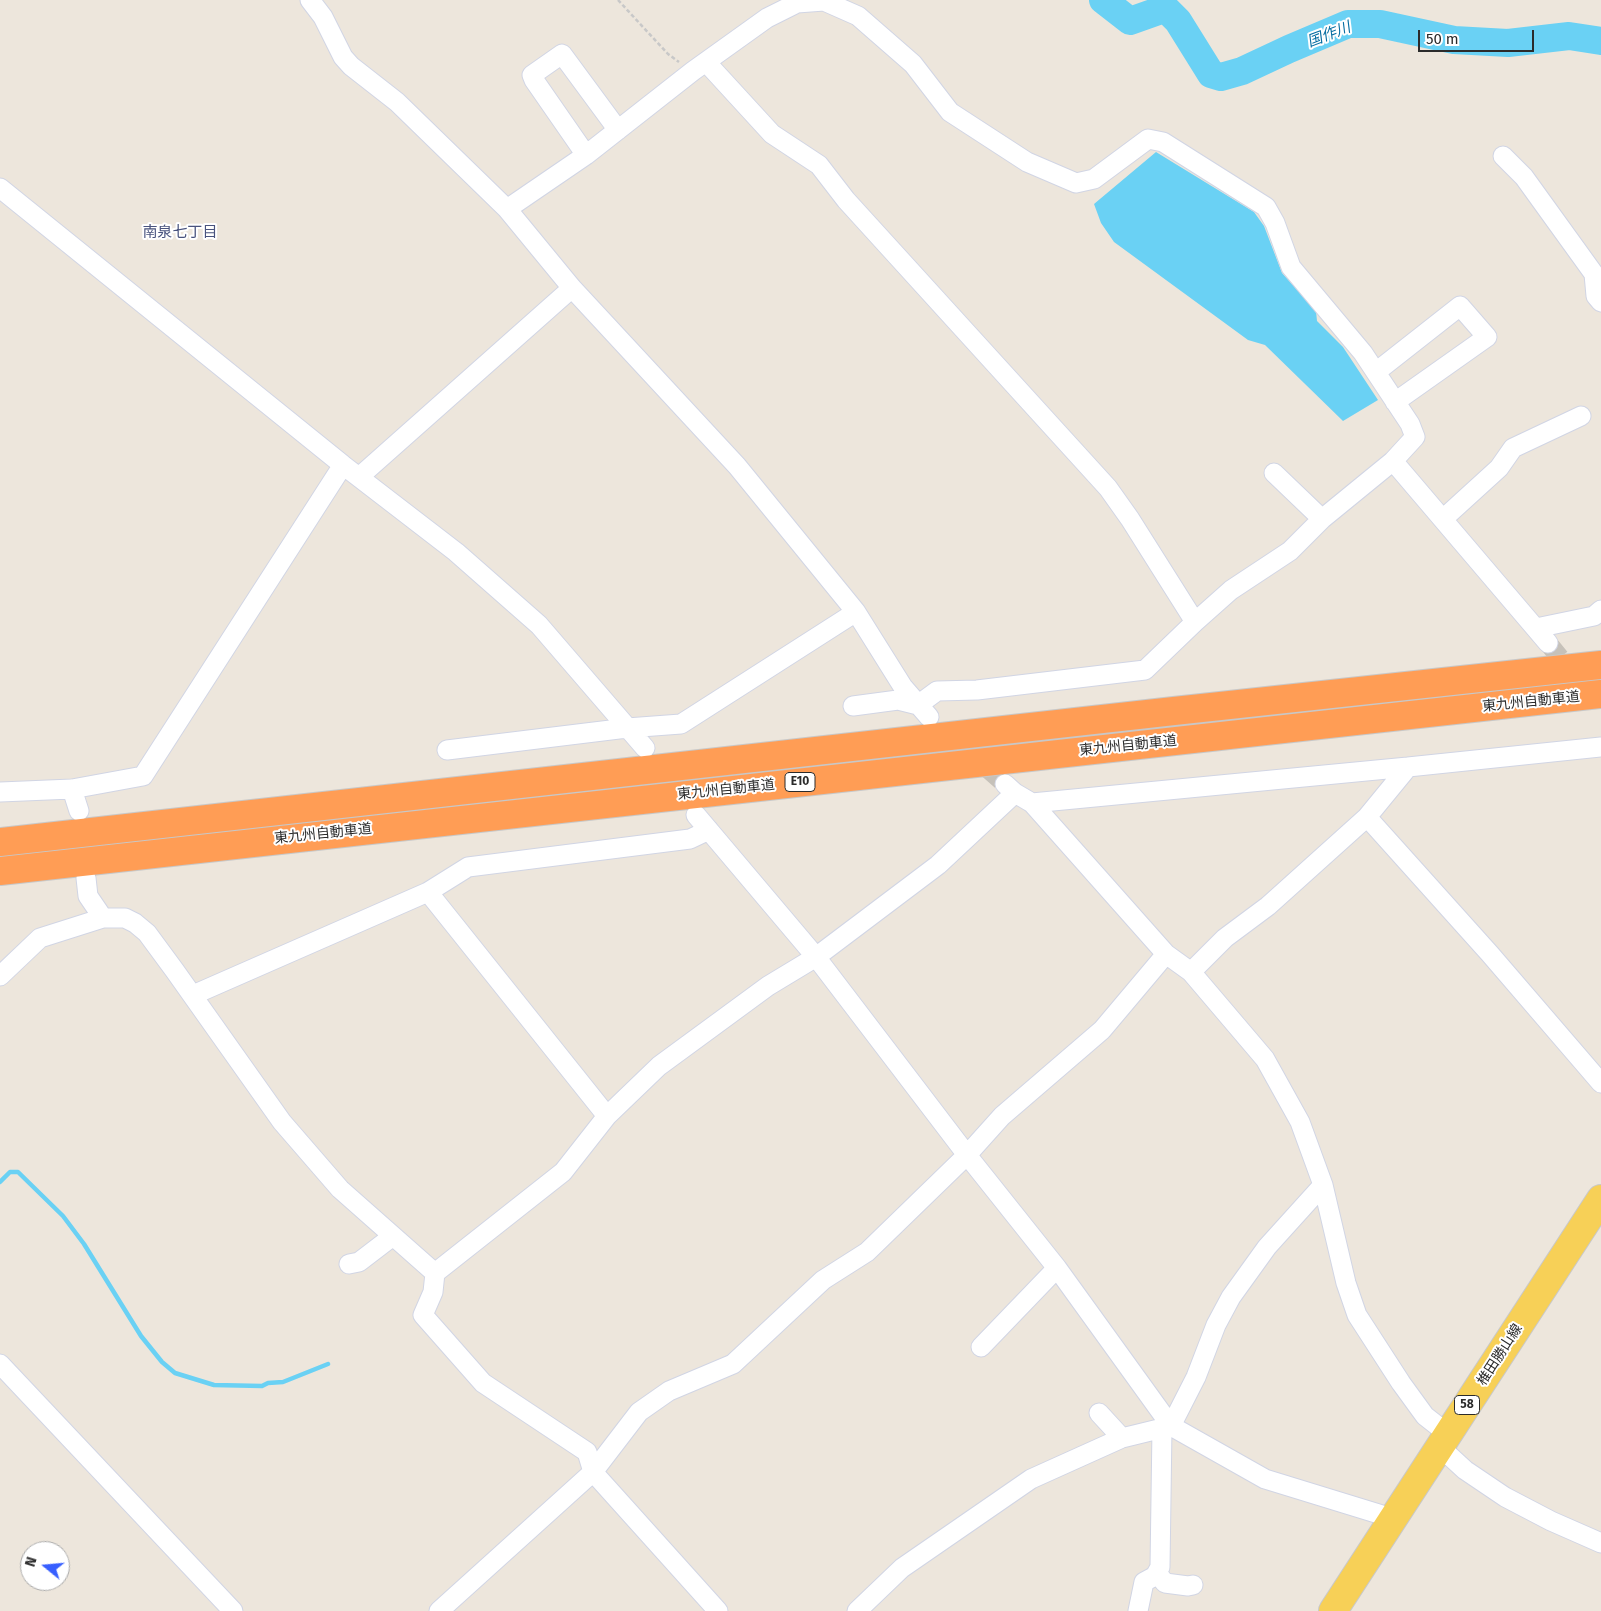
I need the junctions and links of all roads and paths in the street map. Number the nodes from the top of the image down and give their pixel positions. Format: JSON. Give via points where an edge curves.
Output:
{"nodes":[{"id":1,"x":310,"y":0,"type":"edge"},
{"id":2,"x":618,"y":0,"type":"edge"},
{"id":3,"x":700,"y":66,"type":"junction"},
{"id":4,"x":618,"y":130,"type":"junction"},
{"id":5,"x":586,"y":155,"type":"junction"},
{"id":6,"x":1503,"y":156,"type":"dead end"},
{"id":7,"x":0,"y":188,"type":"edge"},
{"id":8,"x":507,"y":209,"type":"junction"},
{"id":9,"x":572,"y":288,"type":"junction"},
{"id":10,"x":1601,"y":302,"type":"edge"},
{"id":11,"x":1376,"y":372,"type":"junction"},
{"id":12,"x":1395,"y":402,"type":"junction"},
{"id":13,"x":1581,"y":416,"type":"dead end"},
{"id":14,"x":1393,"y":461,"type":"junction"},
{"id":15,"x":343,"y":465,"type":"junction"},
{"id":16,"x":1274,"y":473,"type":"dead end"},
{"id":17,"x":360,"y":477,"type":"junction"},
{"id":18,"x":1322,"y":519,"type":"junction"},
{"id":19,"x":1443,"y":519,"type":"junction"},
{"id":20,"x":1601,"y":610,"type":"edge"},
{"id":21,"x":856,"y":612,"type":"junction"},
{"id":22,"x":1195,"y":622,"type":"junction"},
{"id":23,"x":1536,"y":628,"type":"junction"},
{"id":24,"x":1548,"y":643,"type":"tunnel mouth"},
{"id":25,"x":1601,"y":665,"type":"edge"},
{"id":26,"x":1601,"y":694,"type":"edge"},
{"id":27,"x":854,"y":706,"type":"dead end"},
{"id":28,"x":924,"y":711,"type":"junction"},
{"id":29,"x":627,"y":728,"type":"junction"},
{"id":30,"x":1601,"y":747,"type":"edge"},
{"id":31,"x":645,"y":748,"type":"dead end"},
{"id":32,"x":447,"y":750,"type":"dead end"},
{"id":33,"x":1408,"y":768,"type":"junction"},
{"id":34,"x":72,"y":789,"type":"junction"},
{"id":35,"x":0,"y":792,"type":"edge"},
{"id":36,"x":1032,"y":803,"type":"junction"},
{"id":37,"x":79,"y":811,"type":"dead end"},
{"id":38,"x":696,"y":815,"type":"dead end"},
{"id":39,"x":1368,"y":817,"type":"junction"},
{"id":40,"x":709,"y":830,"type":"junction"},
{"id":41,"x":0,"y":842,"type":"edge"},
{"id":42,"x":0,"y":871,"type":"edge"},
{"id":43,"x":86,"y":878,"type":"dead end"},
{"id":44,"x":428,"y":892,"type":"junction"},
{"id":45,"x":103,"y":918,"type":"junction"},
{"id":46,"x":1166,"y":954,"type":"junction"},
{"id":47,"x":816,"y":956,"type":"junction"},
{"id":48,"x":1191,"y":972,"type":"junction"},
{"id":49,"x":0,"y":976,"type":"edge"},
{"id":50,"x":193,"y":995,"type":"junction"},
{"id":51,"x":1601,"y":1083,"type":"edge"},
{"id":52,"x":607,"y":1116,"type":"junction"},
{"id":53,"x":967,"y":1155,"type":"junction"},
{"id":54,"x":1323,"y":1186,"type":"junction"},
{"id":55,"x":1601,"y":1199,"type":"edge"},
{"id":56,"x":392,"y":1236,"type":"junction"},
{"id":57,"x":349,"y":1264,"type":"dead end"},
{"id":58,"x":1057,"y":1268,"type":"junction"},
{"id":59,"x":435,"y":1274,"type":"junction"},
{"id":60,"x":981,"y":1347,"type":"dead end"},
{"id":61,"x":0,"y":1364,"type":"edge"},
{"id":62,"x":1099,"y":1413,"type":"dead end"},
{"id":63,"x":1167,"y":1427,"type":"junction"},
{"id":64,"x":1122,"y":1438,"type":"junction"},
{"id":65,"x":1444,"y":1441,"type":"junction"},
{"id":66,"x":593,"y":1472,"type":"junction"},
{"id":67,"x":1392,"y":1518,"type":"junction"},
{"id":68,"x":1601,"y":1543,"type":"edge"},
{"id":69,"x":1157,"y":1573,"type":"junction"},
{"id":70,"x":1193,"y":1585,"type":"dead end"},
{"id":71,"x":875,"y":1604,"type":"edge"},
{"id":72,"x":233,"y":1611,"type":"edge"},
{"id":73,"x":439,"y":1611,"type":"edge"},
{"id":74,"x":718,"y":1611,"type":"edge"},
{"id":75,"x":857,"y":1611,"type":"edge"},
{"id":76,"x":1138,"y":1611,"type":"edge"},
{"id":77,"x":1333,"y":1611,"type":"edge"}],
"edges":[{"from":1,"to":8,"type":"street","via":[[351,66],[398,102]]},
{"from":2,"to":3,"type":"path","via":[[668,54]]},
{"from":3,"to":4,"type":"street"},
{"from":3,"to":11,"type":"street","via":[[767,18],[797,3],[824,1],[858,16],[913,64],[950,112],[1027,162],[1076,183],[1094,179],[1148,139],[1162,142],[1266,207],[1291,267]]},
{"from":3,"to":22,"type":"street","via":[[772,134],[819,165],[846,200],[1108,488]]},
{"from":4,"to":5,"type":"street"},
{"from":4,"to":5,"type":"street","via":[[562,54],[532,76]]},
{"from":5,"to":8,"type":"street"},
{"from":6,"to":10,"type":"street","via":[[1524,176],[1594,274],[1596,296]]},
{"from":7,"to":15,"type":"street"},
{"from":8,"to":9,"type":"street"},
{"from":9,"to":17,"type":"street"},
{"from":9,"to":21,"type":"street","via":[[737,466]]},
{"from":11,"to":12,"type":"street"},
{"from":11,"to":12,"type":"street","via":[[1460,306],[1487,337]]},
{"from":12,"to":14,"type":"street","via":[[1410,424],[1414,437]]},
{"from":13,"to":19,"type":"street","via":[[1513,448],[1499,468]]},
{"from":14,"to":18,"type":"street"},
{"from":14,"to":19,"type":"street"},
{"from":15,"to":17,"type":"street"},
{"from":15,"to":34,"type":"street","via":[[143,776]]},
{"from":16,"to":18,"type":"street"},
{"from":17,"to":29,"type":"street","via":[[456,552],[539,624]]},
{"from":18,"to":22,"type":"street","via":[[1290,551],[1231,590]]},
{"from":19,"to":23,"type":"street"},
{"from":20,"to":23,"type":"street","via":[[1594,616]]},
{"from":21,"to":28,"type":"street","via":[[903,687]]},
{"from":21,"to":29,"type":"street","via":[[681,724]]},
{"from":22,"to":28,"type":"street","via":[[1146,670],[977,690],[937,691]]},
{"from":23,"to":24,"type":"street"},
{"from":25,"to":41,"type":"highway","name":"東九州自動車道","number":"E10"},
{"from":26,"to":42,"type":"highway","name":"東九州自動車道","number":"E10"},
{"from":27,"to":28,"type":"street","via":[[898,700]]},
{"from":29,"to":31,"type":"street"},
{"from":29,"to":32,"type":"street"},
{"from":30,"to":33,"type":"street"},
{"from":33,"to":36,"type":"street"},
{"from":33,"to":39,"type":"street"},
{"from":34,"to":35,"type":"street"},
{"from":34,"to":37,"type":"street"},
{"from":36,"to":46,"type":"street"},
{"from":36,"to":47,"type":"street","via":[[1010,788],[938,865]]},
{"from":38,"to":40,"type":"street"},
{"from":39,"to":48,"type":"street","via":[[1268,906],[1225,938]]},
{"from":39,"to":51,"type":"street"},
{"from":40,"to":44,"type":"street","via":[[690,839],[468,867]]},
{"from":40,"to":47,"type":"street"},
{"from":43,"to":45,"type":"street","via":[[88,896]]},
{"from":44,"to":50,"type":"street"},
{"from":44,"to":52,"type":"street"},
{"from":45,"to":49,"type":"street","via":[[40,938]]},
{"from":45,"to":50,"type":"street","via":[[125,918],[147,933]]},
{"from":46,"to":48,"type":"street"},
{"from":46,"to":53,"type":"street","via":[[1102,1030],[1002,1116]]},
{"from":47,"to":52,"type":"street","via":[[768,986],[659,1066]]},
{"from":47,"to":53,"type":"street"},
{"from":48,"to":54,"type":"street","via":[[1265,1059],[1300,1122]]},
{"from":50,"to":56,"type":"street","via":[[282,1122],[340,1189]]},
{"from":52,"to":59,"type":"street","via":[[563,1172]]},
{"from":53,"to":58,"type":"street"},
{"from":53,"to":66,"type":"street","via":[[868,1252],[823,1280],[733,1364],[669,1391],[639,1412]]},
{"from":54,"to":63,"type":"street","via":[[1267,1247],[1232,1297],[1216,1325],[1196,1377]]},
{"from":54,"to":65,"type":"street","via":[[1346,1283],[1358,1315],[1401,1383]]},
{"from":55,"to":65,"type":"main road","name":"椎田勝山線","number":"58"},
{"from":56,"to":57,"type":"street","via":[[359,1262]]},
{"from":56,"to":59,"type":"street"},
{"from":58,"to":60,"type":"street"},
{"from":58,"to":63,"type":"street"},
{"from":59,"to":66,"type":"street","via":[[433,1292],[422,1315],[483,1383],[587,1452]]},
{"from":61,"to":72,"type":"street"},
{"from":62,"to":64,"type":"street"},
{"from":63,"to":64,"type":"street"},
{"from":63,"to":67,"type":"street","via":[[1264,1479]]},
{"from":63,"to":69,"type":"street","via":[[1160,1567]]},
{"from":64,"to":71,"type":"street","via":[[1031,1479],[902,1568]]},
{"from":65,"to":67,"type":"main road","name":"椎田勝山線","number":"58"},
{"from":65,"to":68,"type":"street","via":[[1465,1470],[1505,1497]]},
{"from":66,"to":73,"type":"street"},
{"from":66,"to":74,"type":"street"},
{"from":67,"to":77,"type":"main road","name":"椎田勝山線","number":"58"},
{"from":69,"to":70,"type":"street","via":[[1165,1583]]},
{"from":69,"to":76,"type":"street","via":[[1144,1582]]},
{"from":71,"to":75,"type":"street"}]}
